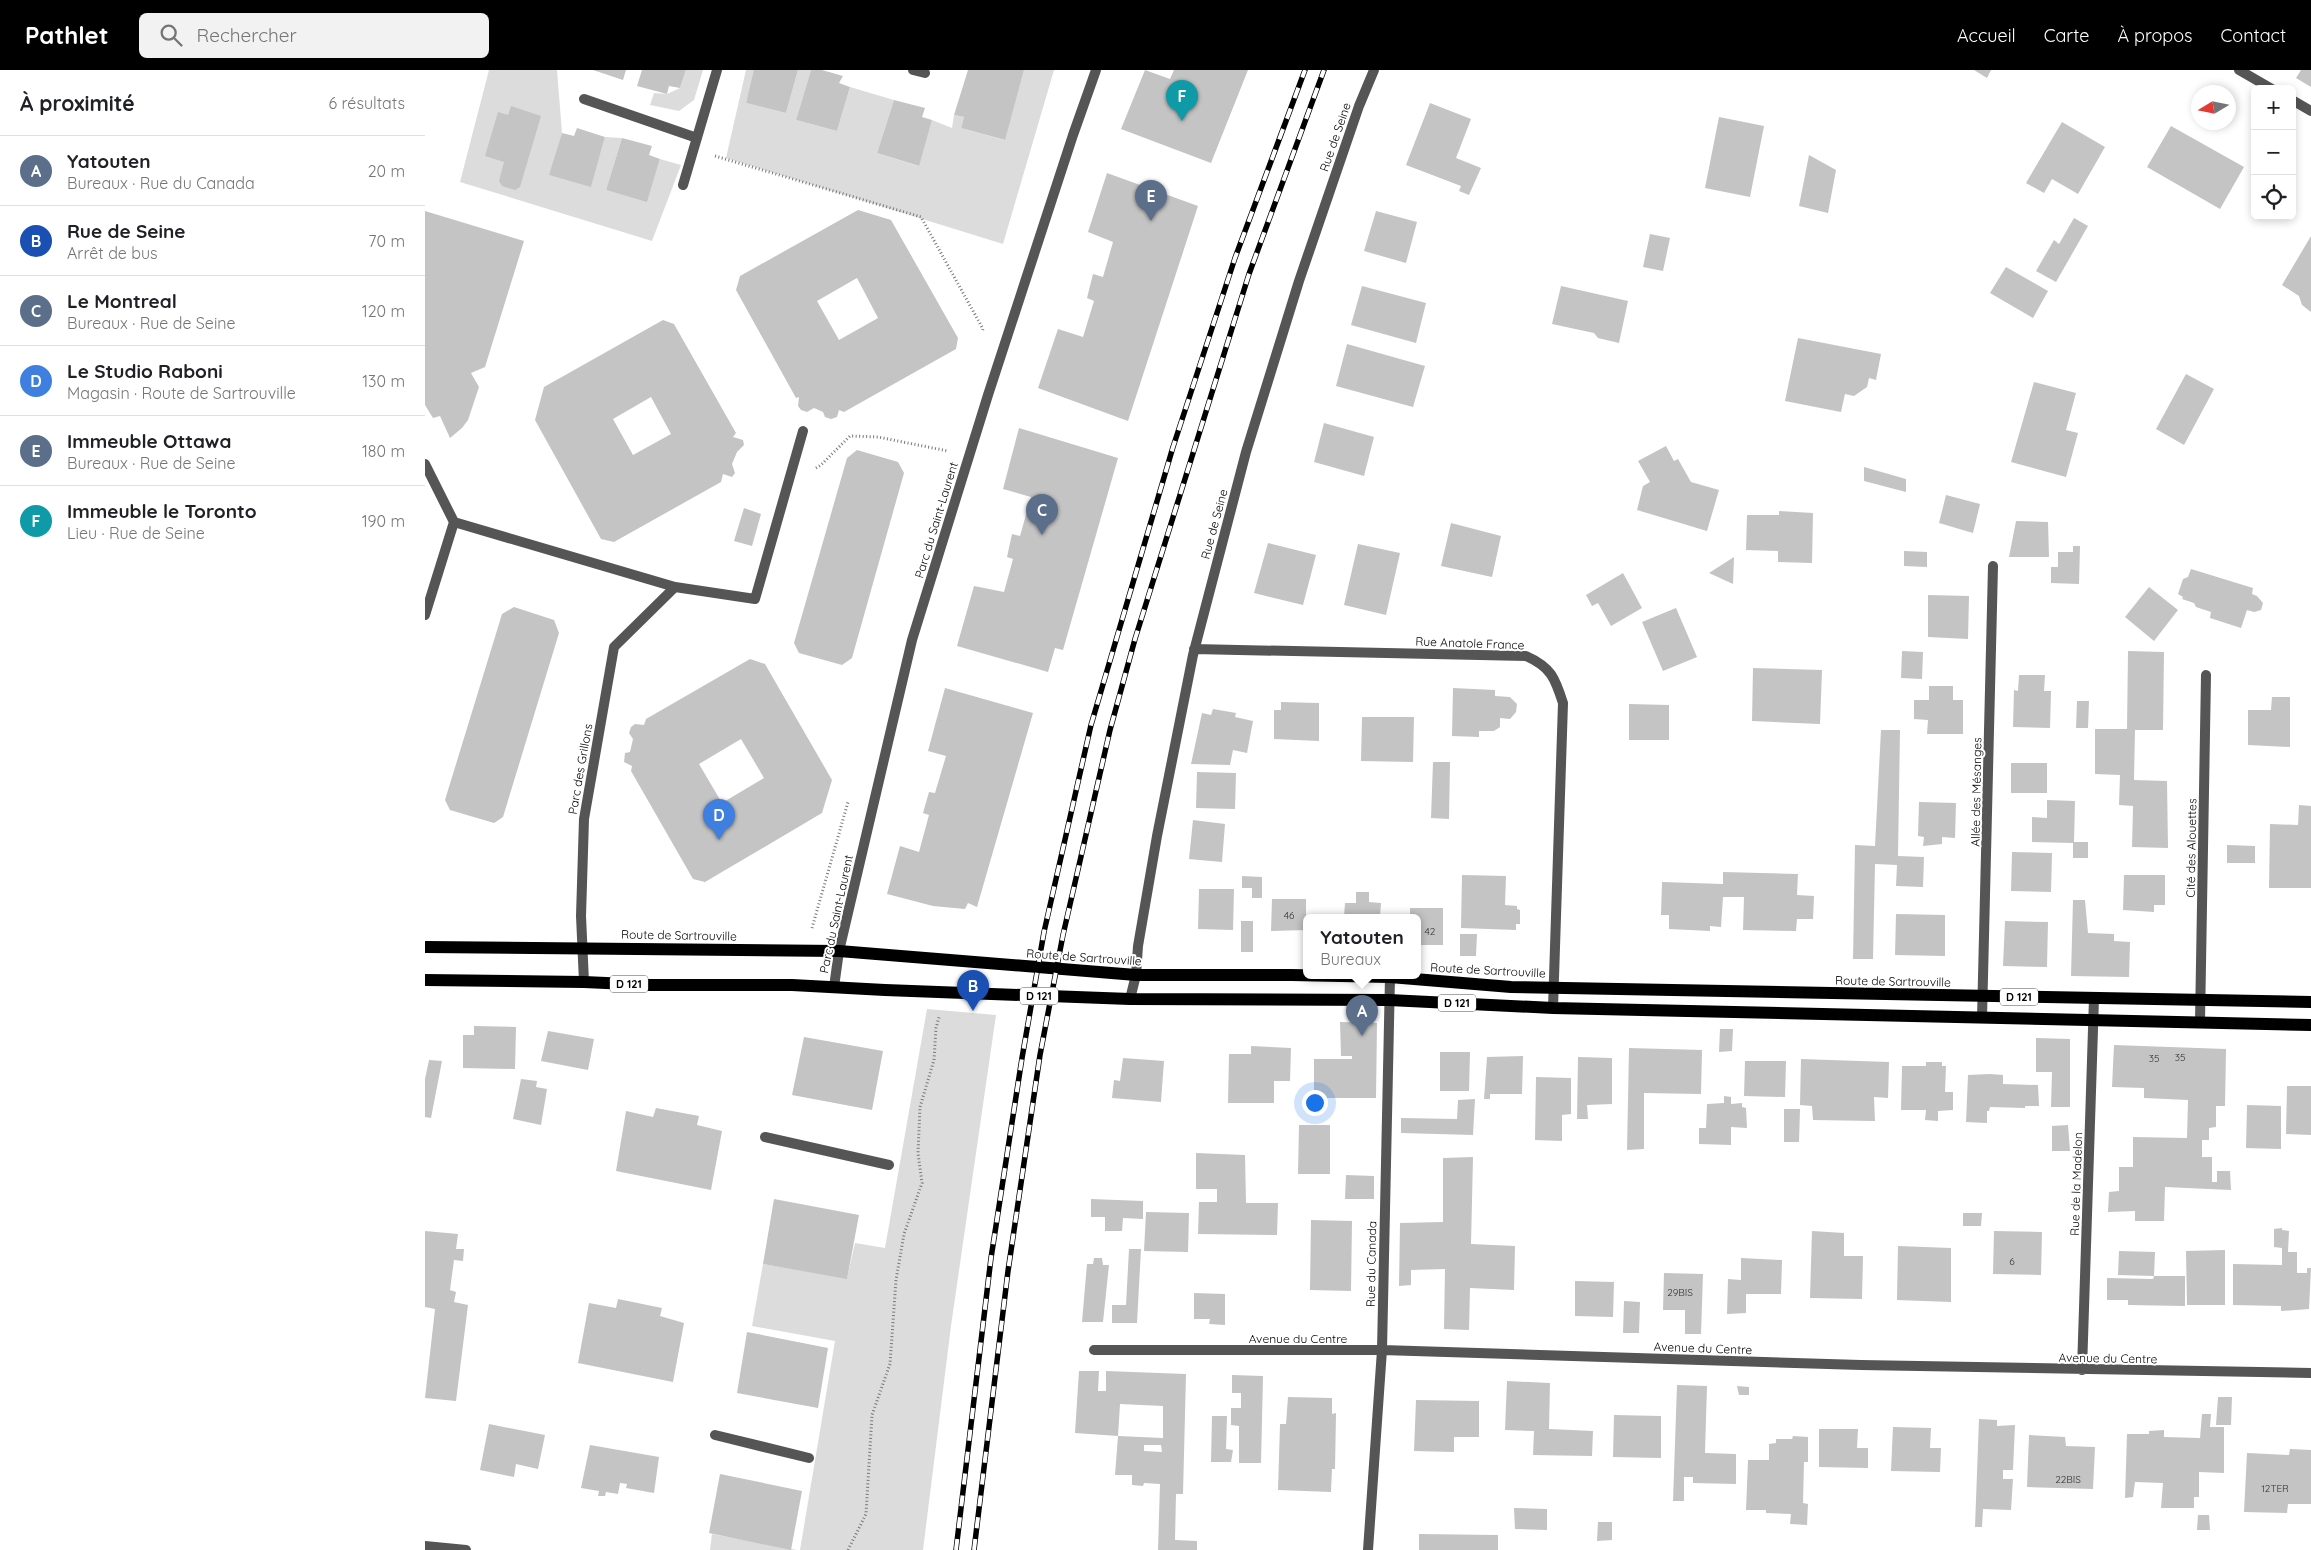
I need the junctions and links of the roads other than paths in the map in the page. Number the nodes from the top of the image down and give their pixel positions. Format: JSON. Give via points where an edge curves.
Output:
{"nodes":[{"id":1,"x":717,"y":70,"type":"edge"},
{"id":2,"x":913,"y":70,"type":"edge"},
{"id":3,"x":1096,"y":70,"type":"edge"},
{"id":4,"x":1373,"y":70,"type":"edge"},
{"id":5,"x":2239,"y":70,"type":"edge"},
{"id":6,"x":925,"y":74,"type":"dead end"},
{"id":7,"x":2265,"y":85,"type":"edge"},
{"id":8,"x":584,"y":98,"type":"dead end"},
{"id":9,"x":2296,"y":102,"type":"edge"},
{"id":10,"x":2311,"y":111,"type":"edge"},
{"id":11,"x":697,"y":138,"type":"junction"},
{"id":12,"x":683,"y":185,"type":"dead end"},
{"id":13,"x":803,"y":431,"type":"dead end"},
{"id":14,"x":425,"y":464,"type":"edge"},
{"id":15,"x":454,"y":522,"type":"junction"},
{"id":16,"x":1993,"y":566,"type":"dead end"},
{"id":17,"x":675,"y":587,"type":"junction"},
{"id":18,"x":425,"y":615,"type":"edge"},
{"id":19,"x":1194,"y":649,"type":"junction"},
{"id":20,"x":2206,"y":675,"type":"dead end"},
{"id":21,"x":425,"y":947,"type":"edge"},
{"id":22,"x":583,"y":948,"type":"junction"},
{"id":23,"x":839,"y":952,"type":"junction"},
{"id":24,"x":1136,"y":975,"type":"junction"},
{"id":25,"x":1303,"y":975,"type":"edge"},
{"id":26,"x":1390,"y":979,"type":"edge"},
{"id":27,"x":1406,"y":979,"type":"edge"},
{"id":28,"x":425,"y":980,"type":"edge"},
{"id":29,"x":584,"y":982,"type":"junction"},
{"id":30,"x":834,"y":987,"type":"junction"},
{"id":31,"x":1555,"y":988,"type":"junction"},
{"id":32,"x":1983,"y":997,"type":"junction"},
{"id":33,"x":1130,"y":998,"type":"junction"},
{"id":34,"x":2094,"y":998,"type":"junction"},
{"id":35,"x":2201,"y":999,"type":"junction"},
{"id":36,"x":1389,"y":1000,"type":"junction"},
{"id":37,"x":2311,"y":1002,"type":"edge"},
{"id":38,"x":1553,"y":1008,"type":"junction"},
{"id":39,"x":1982,"y":1018,"type":"junction"},
{"id":40,"x":2094,"y":1020,"type":"junction"},
{"id":41,"x":2200,"y":1022,"type":"junction"},
{"id":42,"x":2311,"y":1025,"type":"edge"},
{"id":43,"x":765,"y":1137,"type":"dead end"},
{"id":44,"x":889,"y":1165,"type":"dead end"},
{"id":45,"x":1094,"y":1350,"type":"dead end"},
{"id":46,"x":1382,"y":1350,"type":"junction"},
{"id":47,"x":2082,"y":1370,"type":"junction"},
{"id":48,"x":2311,"y":1373,"type":"edge"},
{"id":49,"x":715,"y":1435,"type":"dead end"},
{"id":50,"x":809,"y":1458,"type":"dead end"},
{"id":51,"x":425,"y":1546,"type":"edge"},
{"id":52,"x":466,"y":1550,"type":"edge"},
{"id":53,"x":1368,"y":1550,"type":"edge"}],
"edges":[{"from":1,"to":11,"type":"street"},
{"from":2,"to":6,"type":"street"},
{"from":3,"to":23,"type":"street","name":"Parc du Saint-Laurent","via":[[994,376],[912,640]]},
{"from":4,"to":19,"type":"street","name":"Rue de Seine","via":[[1299,281],[1255,423]]},
{"from":5,"to":7,"type":"street"},
{"from":8,"to":11,"type":"street"},
{"from":9,"to":10,"type":"street"},
{"from":11,"to":12,"type":"street"},
{"from":13,"to":17,"type":"street","via":[[755,599]]},
{"from":14,"to":15,"type":"street"},
{"from":15,"to":17,"type":"street"},
{"from":15,"to":18,"type":"street"},
{"from":16,"to":32,"type":"street","name":"Allée des Mésanges"},
{"from":17,"to":22,"type":"street","name":"Parc des Grillons","via":[[614,647],[584,818]]},
{"from":19,"to":24,"type":"street","name":"Rue de Seine","via":[[1157,836]]},
{"from":19,"to":31,"type":"street","name":"Rue Anatole France","via":[[1526,656],[1543,664],[1555,679],[1563,703]]},
{"from":20,"to":35,"type":"street","name":"Cité des Alouettes"},
{"from":21,"to":22,"type":"main road","name":"Route de Sartrouville","number":"D 121"},
{"from":22,"to":23,"type":"main road","name":"Route de Sartrouville","number":"D 121"},
{"from":22,"to":29,"type":"street","name":"Parc des Grillons"},
{"from":23,"to":24,"type":"main road","name":"Route de Sartrouville","number":"D 121"},
{"from":23,"to":30,"type":"street","name":"Parc du Saint-Laurent"},
{"from":24,"to":25,"type":"main road","name":"Route de Sartrouville","number":"D 121"},
{"from":24,"to":33,"type":"street","name":"Rue de Seine"},
{"from":26,"to":36,"type":"street","name":"Rue du Canada"},
{"from":27,"to":31,"type":"main road","name":"Route de Sartrouville","number":"D 121"},
{"from":28,"to":29,"type":"main road","number":"D 121"},
{"from":29,"to":30,"type":"main road","number":"D 121","via":[[650,986]]},
{"from":30,"to":33,"type":"main road","number":"D 121"},
{"from":31,"to":32,"type":"main road","name":"Route de Sartrouville","number":"D 121"},
{"from":31,"to":38,"type":"street","name":"Rue Anatole France"},
{"from":32,"to":34,"type":"main road","name":"Route de Sartrouville","number":"D 121"},
{"from":32,"to":39,"type":"street","name":"Allée des Mésanges"},
{"from":33,"to":36,"type":"main road","number":"D 121"},
{"from":34,"to":35,"type":"main road","name":"Route de Sartrouville","number":"D 121"},
{"from":34,"to":40,"type":"street","name":"Rue de la Madelon"},
{"from":35,"to":37,"type":"main road","name":"Route de Sartrouville","number":"D 121"},
{"from":35,"to":41,"type":"street","name":"Cité des Alouettes"},
{"from":36,"to":38,"type":"main road","number":"D 121"},
{"from":36,"to":46,"type":"street","name":"Rue du Canada"},
{"from":38,"to":39,"type":"main road","number":"D 121"},
{"from":39,"to":40,"type":"main road","number":"D 121"},
{"from":40,"to":41,"type":"main road","number":"D 121"},
{"from":40,"to":47,"type":"street","name":"Rue de la Madelon"},
{"from":41,"to":42,"type":"main road","number":"D 121"},
{"from":43,"to":44,"type":"street"},
{"from":45,"to":46,"type":"street","name":"Avenue du Centre"},
{"from":46,"to":47,"type":"street","name":"Avenue du Centre"},
{"from":46,"to":53,"type":"street","name":"Rue du Canada"},
{"from":47,"to":48,"type":"street","name":"Avenue du Centre"},
{"from":49,"to":50,"type":"street"},
{"from":51,"to":52,"type":"street"}]}
